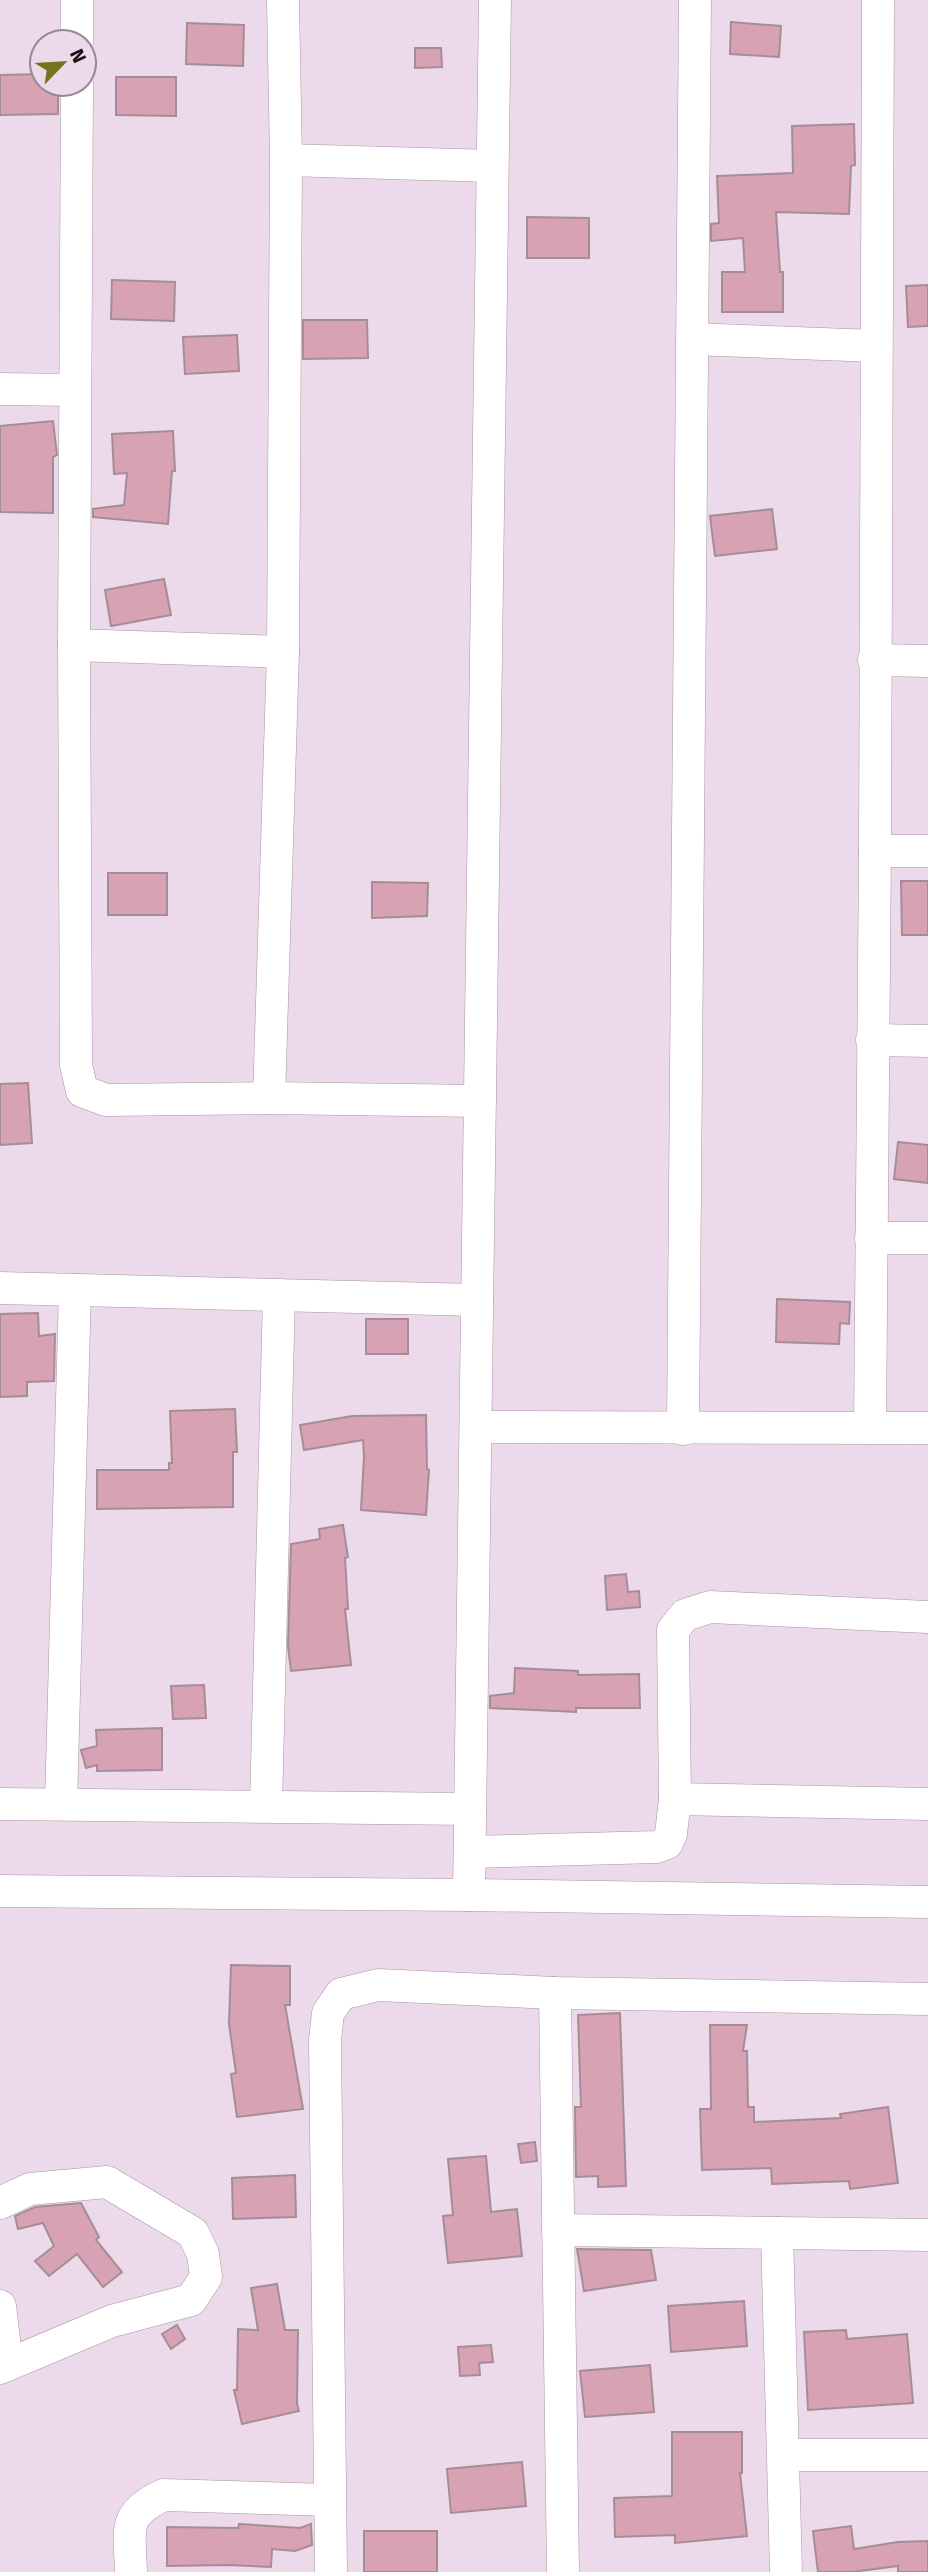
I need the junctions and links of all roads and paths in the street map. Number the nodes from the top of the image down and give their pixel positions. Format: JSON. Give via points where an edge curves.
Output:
{"nodes":[{"id":1,"x":77,"y":0,"type":"edge"},
{"id":2,"x":284,"y":0,"type":"edge"},
{"id":3,"x":495,"y":0,"type":"edge"},
{"id":4,"x":695,"y":0,"type":"edge"},
{"id":5,"x":878,"y":0,"type":"edge"},
{"id":6,"x":77,"y":28,"type":"edge"},
{"id":7,"x":77,"y":98,"type":"edge"},
{"id":8,"x":286,"y":160,"type":"junction"},
{"id":9,"x":492,"y":166,"type":"junction"},
{"id":10,"x":692,"y":339,"type":"junction"},
{"id":11,"x":876,"y":346,"type":"junction"},
{"id":12,"x":0,"y":389,"type":"edge"},
{"id":13,"x":75,"y":390,"type":"junction"},
{"id":14,"x":74,"y":645,"type":"junction"},
{"id":15,"x":283,"y":652,"type":"junction"},
{"id":16,"x":874,"y":660,"type":"junction"},
{"id":17,"x":928,"y":662,"type":"edge"},
{"id":18,"x":875,"y":851,"type":"junction"},
{"id":19,"x":928,"y":851,"type":"edge"},
{"id":20,"x":872,"y":1040,"type":"junction"},
{"id":21,"x":928,"y":1041,"type":"edge"},
{"id":22,"x":269,"y":1098,"type":"junction"},
{"id":23,"x":480,"y":1101,"type":"junction"},
{"id":24,"x":871,"y":1238,"type":"junction"},
{"id":25,"x":928,"y":1238,"type":"edge"},
{"id":26,"x":0,"y":1288,"type":"edge"},
{"id":27,"x":75,"y":1290,"type":"junction"},
{"id":28,"x":279,"y":1295,"type":"junction"},
{"id":29,"x":477,"y":1300,"type":"junction"},
{"id":30,"x":476,"y":1427,"type":"junction"},
{"id":31,"x":870,"y":1428,"type":"junction"},
{"id":32,"x":928,"y":1428,"type":"edge"},
{"id":33,"x":684,"y":1429,"type":"junction"},
{"id":34,"x":928,"y":1617,"type":"edge"},
{"id":35,"x":675,"y":1798,"type":"junction"},
{"id":36,"x":0,"y":1804,"type":"edge"},
{"id":37,"x":61,"y":1804,"type":"junction"},
{"id":38,"x":928,"y":1804,"type":"edge"},
{"id":39,"x":266,"y":1806,"type":"junction"},
{"id":40,"x":470,"y":1809,"type":"junction"},
{"id":41,"x":470,"y":1852,"type":"junction"},
{"id":42,"x":0,"y":1891,"type":"edge"},
{"id":43,"x":469,"y":1895,"type":"junction"},
{"id":44,"x":928,"y":1902,"type":"edge"},
{"id":45,"x":555,"y":1993,"type":"junction"},
{"id":46,"x":928,"y":1999,"type":"edge"},
{"id":47,"x":0,"y":2203,"type":"edge"},
{"id":48,"x":558,"y":2230,"type":"junction"},
{"id":49,"x":777,"y":2233,"type":"junction"},
{"id":50,"x":928,"y":2235,"type":"edge"},
{"id":51,"x":0,"y":2306,"type":"edge"},
{"id":52,"x":3,"y":2367,"type":"edge"},
{"id":53,"x":784,"y":2455,"type":"junction"},
{"id":54,"x":928,"y":2455,"type":"edge"},
{"id":55,"x":329,"y":2500,"type":"junction"},
{"id":56,"x":131,"y":2572,"type":"edge"},
{"id":57,"x":331,"y":2572,"type":"edge"},
{"id":58,"x":562,"y":2572,"type":"edge"},
{"id":59,"x":786,"y":2572,"type":"edge"}],
"edges":[{"from":1,"to":6,"type":"street"},
{"from":2,"to":8,"type":"street"},
{"from":3,"to":9,"type":"street"},
{"from":4,"to":10,"type":"street"},
{"from":5,"to":11,"type":"street"},
{"from":7,"to":13,"type":"street"},
{"from":8,"to":9,"type":"street"},
{"from":8,"to":15,"type":"street"},
{"from":9,"to":23,"type":"street"},
{"from":10,"to":11,"type":"street"},
{"from":10,"to":33,"type":"street"},
{"from":11,"to":16,"type":"street"},
{"from":12,"to":13,"type":"street"},
{"from":13,"to":14,"type":"street"},
{"from":14,"to":15,"type":"street"},
{"from":14,"to":22,"type":"street","via":[[76,1065],[82,1091],[106,1100]]},
{"from":15,"to":22,"type":"street"},
{"from":16,"to":17,"type":"street"},
{"from":16,"to":18,"type":"street"},
{"from":18,"to":19,"type":"street"},
{"from":18,"to":20,"type":"street"},
{"from":20,"to":21,"type":"street"},
{"from":20,"to":24,"type":"street"},
{"from":22,"to":23,"type":"street"},
{"from":23,"to":29,"type":"street"},
{"from":24,"to":25,"type":"street"},
{"from":24,"to":31,"type":"street"},
{"from":26,"to":27,"type":"street"},
{"from":27,"to":28,"type":"street"},
{"from":27,"to":37,"type":"street"},
{"from":28,"to":29,"type":"street"},
{"from":28,"to":39,"type":"street"},
{"from":29,"to":30,"type":"street"},
{"from":30,"to":33,"type":"street"},
{"from":30,"to":40,"type":"street"},
{"from":31,"to":32,"type":"street"},
{"from":31,"to":33,"type":"street"},
{"from":34,"to":35,"type":"street","via":[[710,1607],[685,1615],[673,1630]]},
{"from":35,"to":38,"type":"street"},
{"from":35,"to":41,"type":"street","via":[[671,1834],[667,1843],[657,1847]]},
{"from":36,"to":37,"type":"street"},
{"from":37,"to":39,"type":"street"},
{"from":39,"to":40,"type":"street"},
{"from":40,"to":41,"type":"street"},
{"from":41,"to":43,"type":"street"},
{"from":42,"to":43,"type":"street"},
{"from":43,"to":44,"type":"street"},
{"from":45,"to":46,"type":"street"},
{"from":45,"to":48,"type":"street"},
{"from":45,"to":55,"type":"street","via":[[378,1984],[341,1994],[328,2013]]},
{"from":47,"to":52,"type":"street","via":[[30,2189],[107,2182],[193,2233],[203,2254],[206,2277],[191,2300],[112,2321]]},
{"from":48,"to":49,"type":"street"},
{"from":48,"to":58,"type":"street"},
{"from":49,"to":50,"type":"street"},
{"from":49,"to":53,"type":"street"},
{"from":51,"to":52,"type":"street"},
{"from":53,"to":54,"type":"street"},
{"from":53,"to":59,"type":"street"},
{"from":55,"to":56,"type":"street","via":[[164,2495],[144,2504],[130,2523]]},
{"from":55,"to":57,"type":"street"}]}
